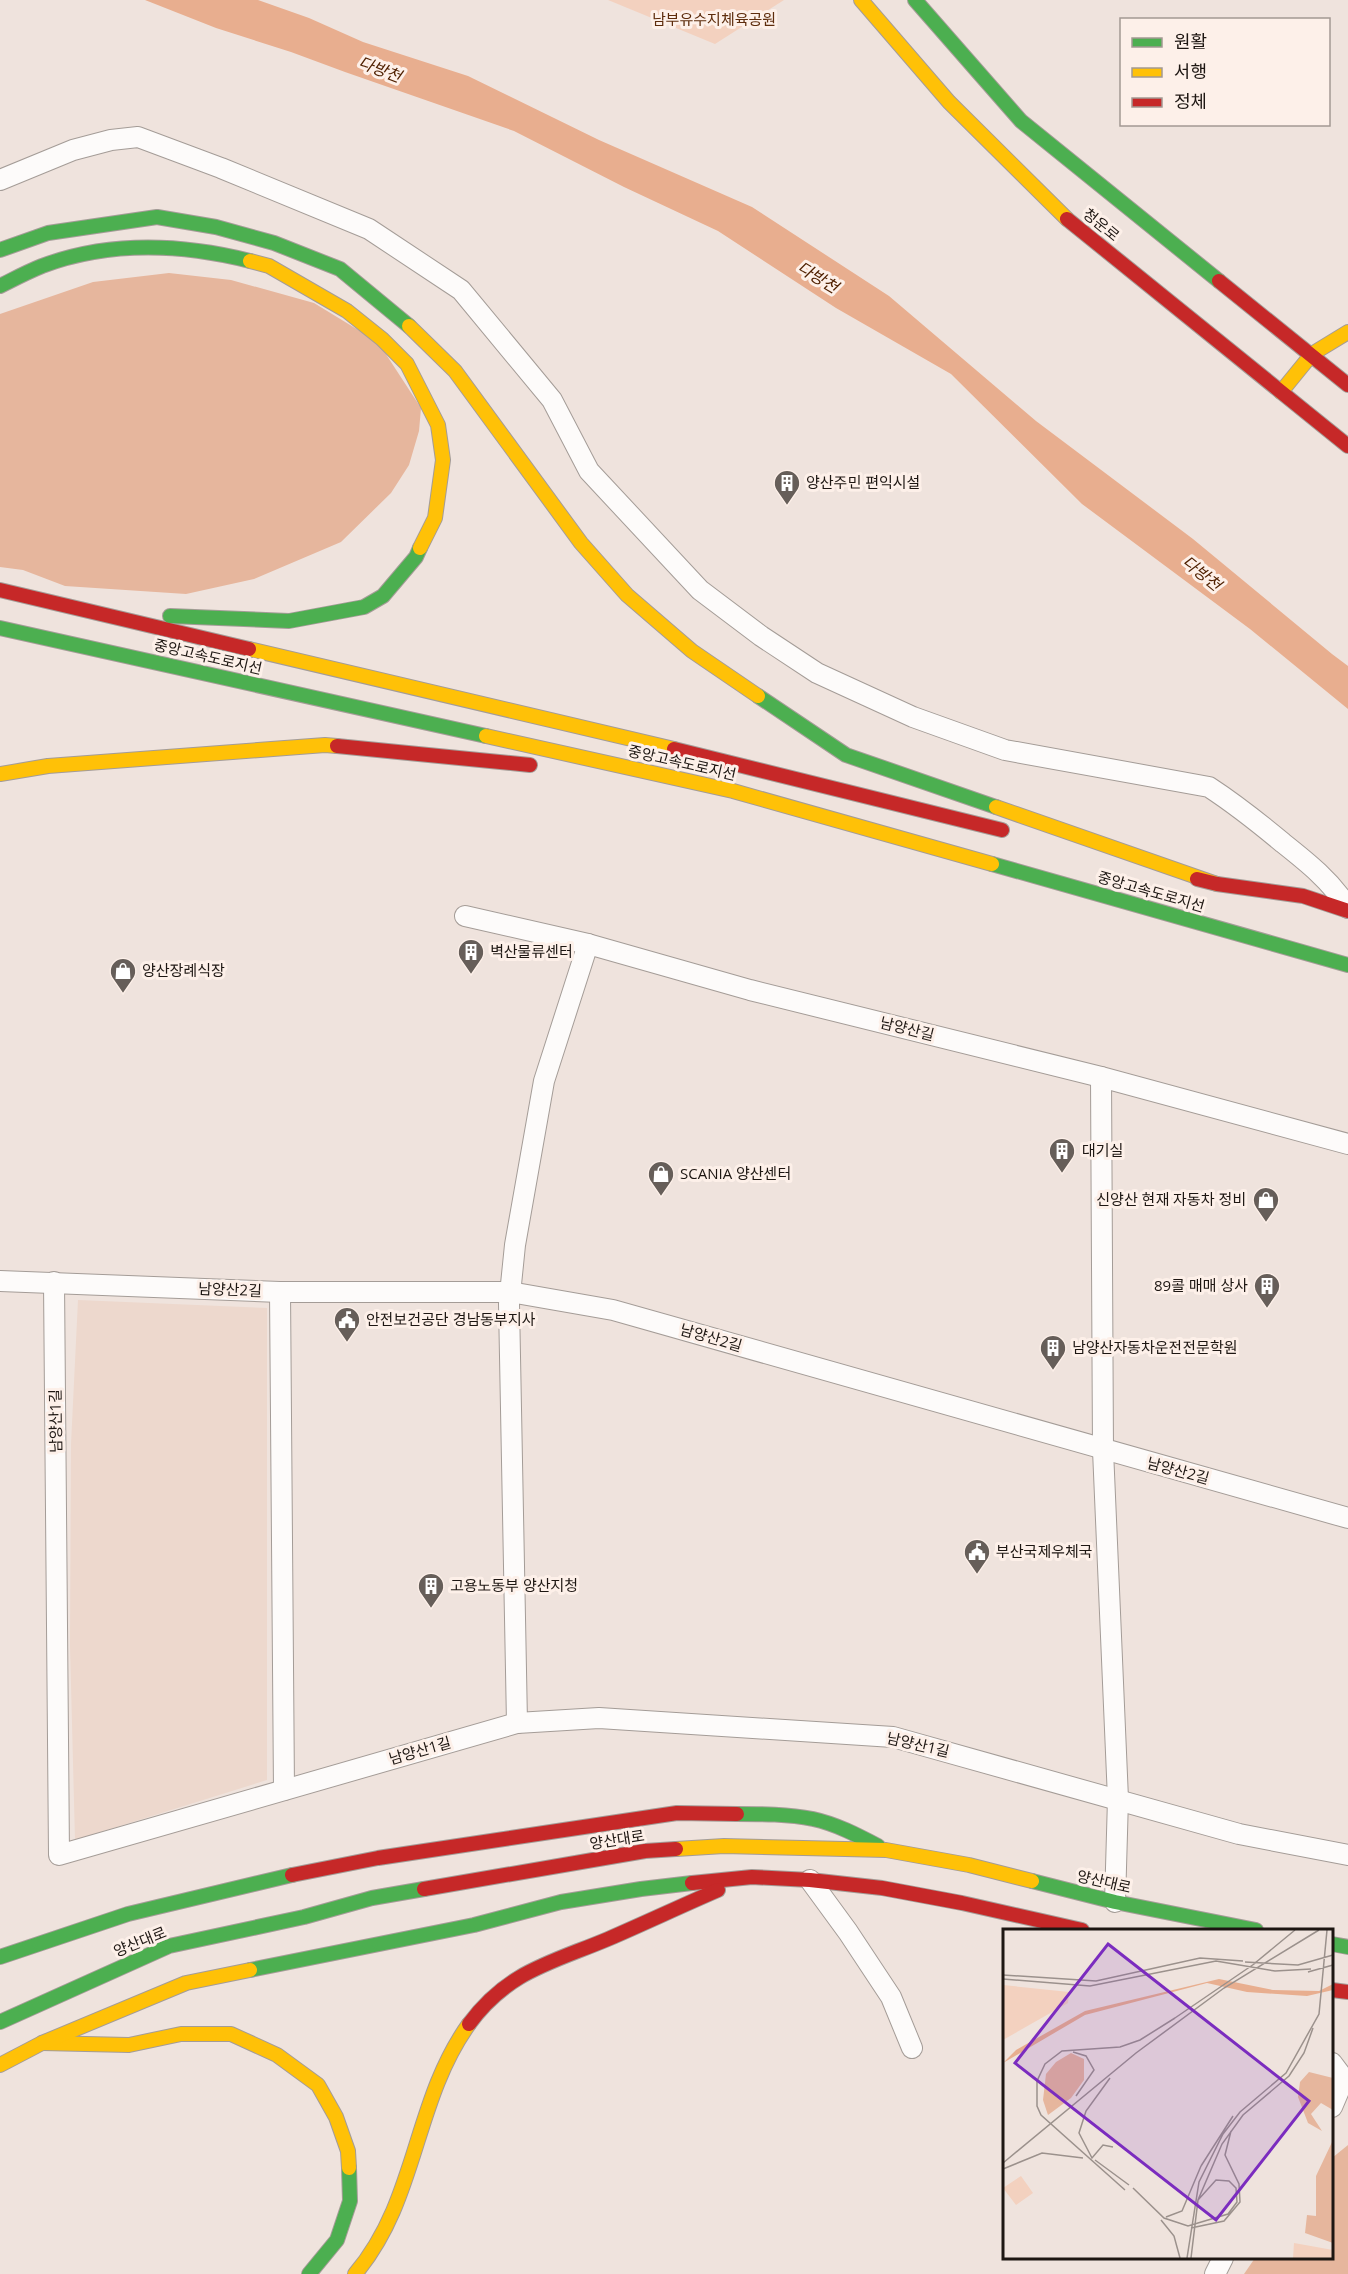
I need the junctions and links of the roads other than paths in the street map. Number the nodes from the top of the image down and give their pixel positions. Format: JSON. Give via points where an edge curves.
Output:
{"nodes":[{"id":1,"x":861,"y":0,"type":"edge"},
{"id":2,"x":915,"y":0,"type":"edge"},
{"id":3,"x":0,"y":180,"type":"edge"},
{"id":4,"x":0,"y":250,"type":"edge"},
{"id":5,"x":0,"y":286,"type":"edge"},
{"id":6,"x":1348,"y":332,"type":"edge"},
{"id":7,"x":1312,"y":354,"type":"junction"},
{"id":8,"x":1348,"y":385,"type":"edge"},
{"id":9,"x":1281,"y":392,"type":"junction"},
{"id":10,"x":1348,"y":446,"type":"edge"},
{"id":11,"x":0,"y":590,"type":"edge"},
{"id":12,"x":99,"y":614,"type":"junction"},
{"id":13,"x":0,"y":628,"type":"edge"},
{"id":14,"x":549,"y":768,"type":"dead end"},
{"id":15,"x":584,"y":772,"type":"dead end"},
{"id":16,"x":0,"y":774,"type":"edge"},
{"id":17,"x":733,"y":791,"type":"junction"},
{"id":18,"x":1011,"y":832,"type":"dead end"},
{"id":19,"x":1068,"y":847,"type":"dead end"},
{"id":20,"x":1217,"y":885,"type":"junction"},
{"id":21,"x":1348,"y":909,"type":"edge"},
{"id":22,"x":465,"y":916,"type":"dead end"},
{"id":23,"x":588,"y":944,"type":"junction"},
{"id":24,"x":1348,"y":965,"type":"edge"},
{"id":25,"x":1101,"y":1077,"type":"junction"},
{"id":26,"x":1348,"y":1144,"type":"edge"},
{"id":27,"x":0,"y":1281,"type":"edge"},
{"id":28,"x":54,"y":1282,"type":"junction"},
{"id":29,"x":280,"y":1292,"type":"junction"},
{"id":30,"x":510,"y":1292,"type":"junction"},
{"id":31,"x":1103,"y":1450,"type":"junction"},
{"id":32,"x":1348,"y":1518,"type":"edge"},
{"id":33,"x":517,"y":1723,"type":"junction"},
{"id":34,"x":284,"y":1790,"type":"junction"},
{"id":35,"x":1118,"y":1799,"type":"junction"},
{"id":36,"x":886,"y":1850,"type":"junction"},
{"id":37,"x":1348,"y":1855,"type":"edge"},
{"id":38,"x":752,"y":1877,"type":"junction"},
{"id":39,"x":810,"y":1880,"type":"junction"},
{"id":40,"x":1115,"y":1902,"type":"junction"},
{"id":41,"x":1078,"y":1929,"type":"edge"},
{"id":42,"x":1251,"y":1929,"type":"edge"},
{"id":43,"x":1333,"y":1944,"type":"edge"},
{"id":44,"x":1348,"y":1947,"type":"edge"},
{"id":45,"x":0,"y":1957,"type":"edge"},
{"id":46,"x":1333,"y":1990,"type":"edge"},
{"id":47,"x":1348,"y":1992,"type":"edge"},
{"id":48,"x":0,"y":2022,"type":"edge"},
{"id":49,"x":42,"y":2043,"type":"junction"},
{"id":50,"x":912,"y":2048,"type":"dead end"},
{"id":51,"x":1333,"y":2064,"type":"edge"},
{"id":52,"x":0,"y":2065,"type":"edge"},
{"id":53,"x":1346,"y":2079,"type":"edge"},
{"id":54,"x":1333,"y":2105,"type":"edge"},
{"id":55,"x":1222,"y":2259,"type":"edge"},
{"id":56,"x":309,"y":2274,"type":"edge"},
{"id":57,"x":355,"y":2274,"type":"edge"},
{"id":58,"x":1215,"y":2274,"type":"edge"}],
"edges":[{"from":1,"to":9,"type":"main road","name":"청운로","via":[[949,102],[1065,217]]},
{"from":2,"to":7,"type":"main road","name":"청운로","via":[[1021,121]]},
{"from":3,"to":21,"type":"street","via":[[73,150],[138,137],[369,230],[461,290],[552,400],[589,471],[700,590],[761,636],[817,673],[913,717],[1005,750],[1209,788],[1237,805],[1319,872]]},
{"from":4,"to":20,"type":"main road","via":[[48,233],[157,217],[216,227],[274,243],[340,269],[399,315],[455,370],[581,543],[627,595],[692,651],[846,755]]},
{"from":5,"to":12,"type":"main road","via":[[42,266],[100,250],[160,246],[218,253],[269,266],[347,311],[382,339],[407,364],[438,425],[443,460],[435,518],[416,557],[383,596],[364,607],[289,621]]},
{"from":6,"to":7,"type":"main road"},
{"from":7,"to":8,"type":"main road","name":"청운로"},
{"from":7,"to":9,"type":"main road"},
{"from":9,"to":10,"type":"main road","name":"청운로"},
{"from":11,"to":12,"type":"main road","name":"중앙고속도로지선"},
{"from":12,"to":18,"type":"main road","name":"중앙고속도로지선","via":[[794,777]]},
{"from":13,"to":17,"type":"main road","name":"중앙고속도로지선"},
{"from":14,"to":16,"type":"main road","via":[[325,745],[48,766]]},
{"from":15,"to":17,"type":"main road"},
{"from":17,"to":24,"type":"main road","name":"중앙고속도로지선"},
{"from":19,"to":20,"type":"main road","name":"중앙고속도로지선"},
{"from":20,"to":21,"type":"main road","name":"중앙고속도로지선","via":[[1302,896]]},
{"from":22,"to":23,"type":"street","name":"남양산길"},
{"from":23,"to":25,"type":"street","name":"남양산길","via":[[750,990]]},
{"from":23,"to":30,"type":"street","via":[[544,1082]]},
{"from":25,"to":26,"type":"street","name":"남양산길"},
{"from":25,"to":31,"type":"street"},
{"from":27,"to":28,"type":"street","name":"남양산2길"},
{"from":28,"to":29,"type":"street","name":"남양산2길"},
{"from":28,"to":34,"type":"street","name":"남양산1길","via":[[59,1856]]},
{"from":29,"to":30,"type":"street","name":"남양산2길"},
{"from":29,"to":34,"type":"street"},
{"from":30,"to":31,"type":"street","name":"남양산2길","via":[[613,1310]]},
{"from":30,"to":33,"type":"street"},
{"from":31,"to":32,"type":"street","name":"남양산2길"},
{"from":31,"to":35,"type":"street"},
{"from":33,"to":34,"type":"street","name":"남양산1길"},
{"from":33,"to":35,"type":"street","name":"남양산1길","via":[[599,1718],[893,1737]]},
{"from":35,"to":37,"type":"street","name":"남양산1길","via":[[1239,1834]]},
{"from":35,"to":40,"type":"street"},
{"from":36,"to":40,"type":"main road","name":"양산대로"},
{"from":36,"to":45,"type":"main road","via":[[813,1818],[677,1813],[378,1858],[292,1875],[128,1914]]},
{"from":36,"to":48,"type":"main road","name":"양산대로","via":[[724,1846],[645,1851],[372,1898],[169,1946]]},
{"from":38,"to":39,"type":"main road"},
{"from":38,"to":49,"type":"main road","via":[[561,1902],[474,1925],[186,1983]]},
{"from":38,"to":57,"type":"main road","via":[[537,1967],[504,1986],[478,2013],[450,2052],[434,2089],[397,2207],[382,2239]]},
{"from":39,"to":41,"type":"main road","via":[[950,1900]]},
{"from":39,"to":50,"type":"street","via":[[891,1996]]},
{"from":40,"to":42,"type":"main road","name":"양산대로"},
{"from":43,"to":44,"type":"main road"},
{"from":46,"to":47,"type":"main road"},
{"from":49,"to":52,"type":"main road"},
{"from":49,"to":56,"type":"main road","via":[[129,2045],[181,2034],[231,2034],[277,2055],[318,2085],[336,2117],[348,2151],[350,2201],[337,2240]]},
{"from":51,"to":53,"type":"street"},
{"from":53,"to":54,"type":"street"},
{"from":55,"to":58,"type":"street"}]}
